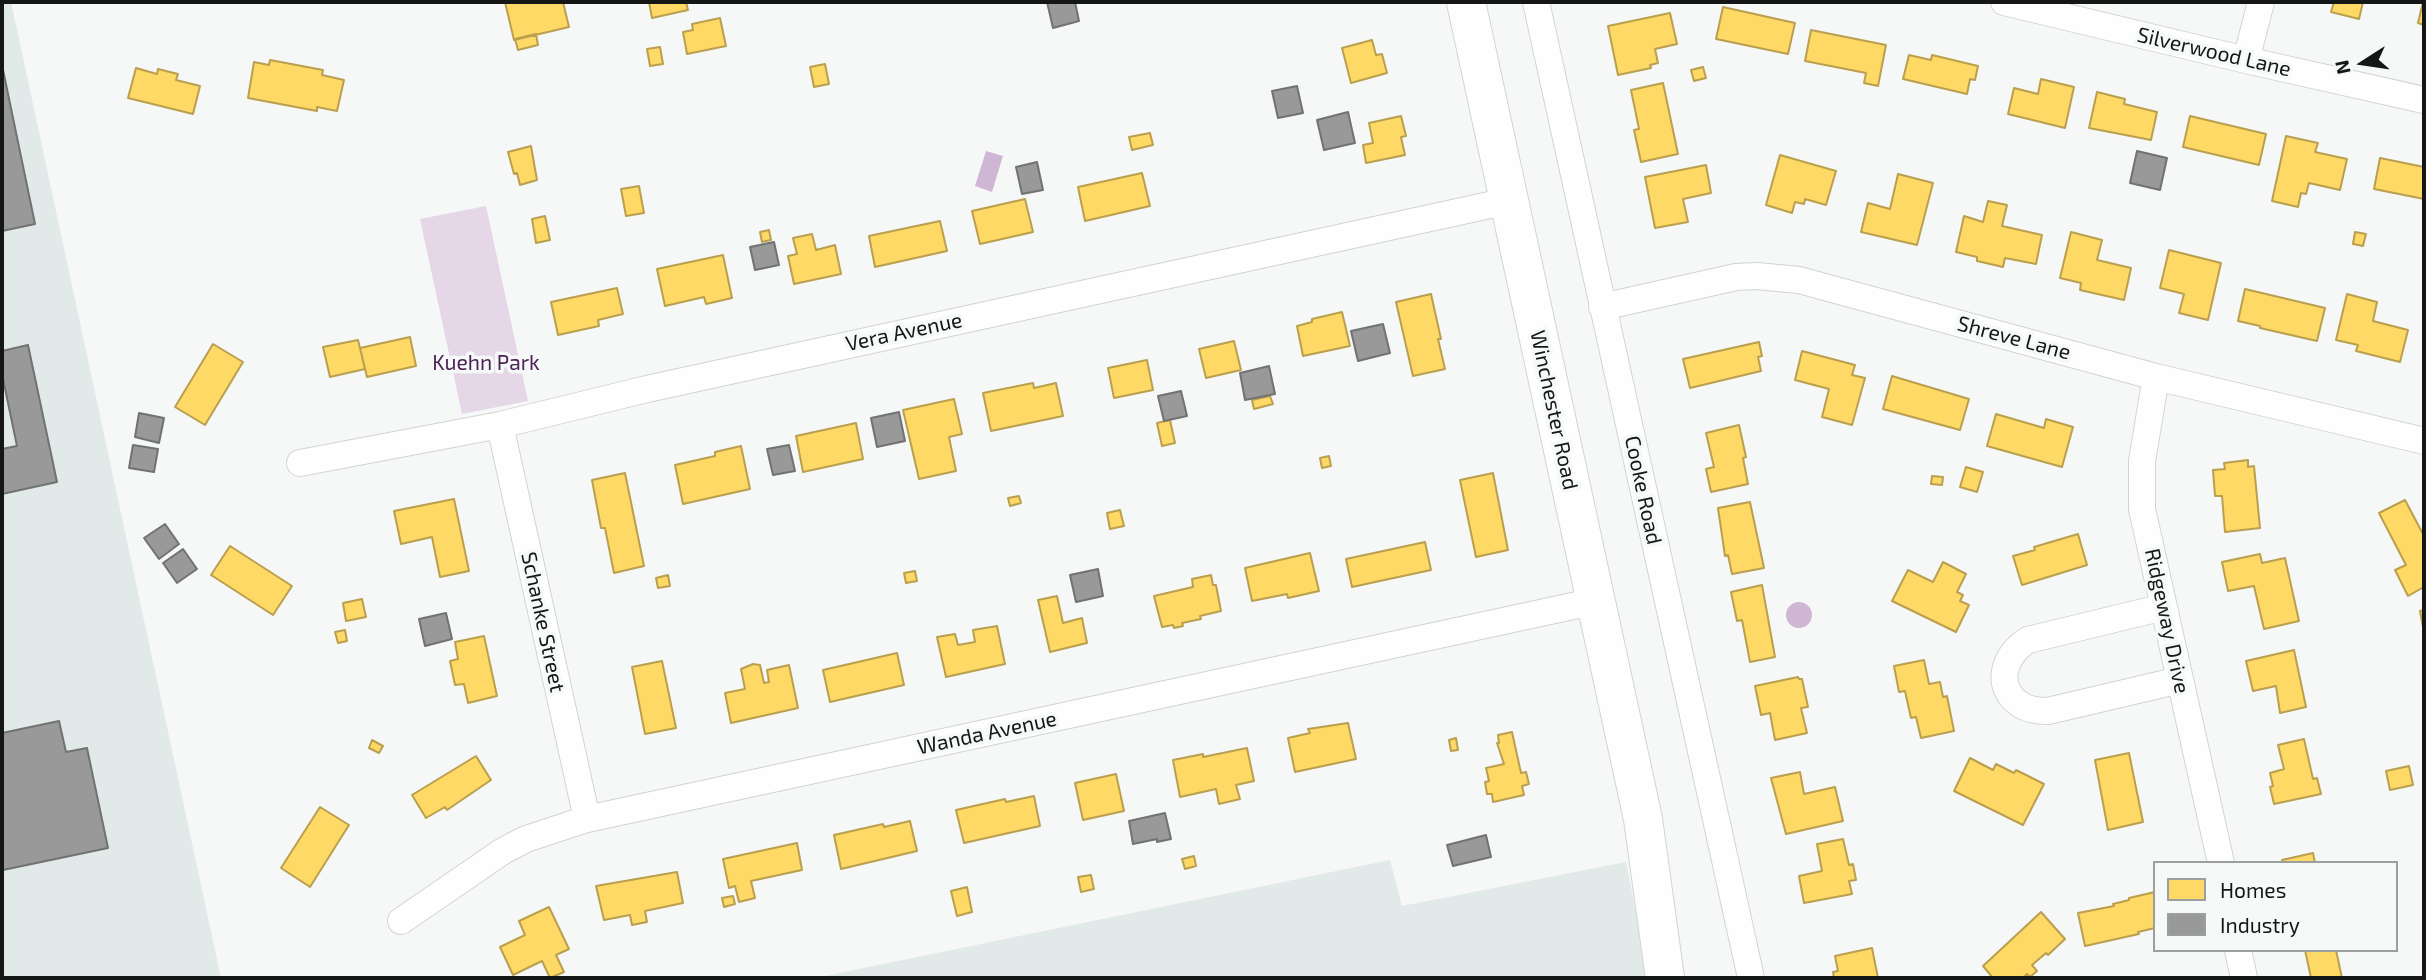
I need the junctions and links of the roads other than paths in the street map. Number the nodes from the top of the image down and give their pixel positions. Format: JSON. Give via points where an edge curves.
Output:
{"nodes":[{"id":1,"x":1466,"y":2,"type":"edge"},
{"id":2,"x":1536,"y":2,"type":"edge"},
{"id":3,"x":2004,"y":2,"type":"edge"},
{"id":4,"x":2261,"y":2,"type":"edge"},
{"id":5,"x":2246,"y":60,"type":"junction"},
{"id":6,"x":2424,"y":100,"type":"edge"},
{"id":7,"x":1508,"y":201,"type":"junction"},
{"id":8,"x":1602,"y":307,"type":"junction"},
{"id":9,"x":2156,"y":377,"type":"junction"},
{"id":10,"x":500,"y":425,"type":"junction"},
{"id":11,"x":2424,"y":441,"type":"edge"},
{"id":12,"x":300,"y":463,"type":"dead end"},
{"id":13,"x":1595,"y":601,"type":"junction"},
{"id":14,"x":2164,"y":607,"type":"junction"},
{"id":15,"x":2180,"y":680,"type":"junction"},
{"id":16,"x":1643,"y":819,"type":"junction"},
{"id":17,"x":587,"y":820,"type":"junction"},
{"id":18,"x":2221,"y":861,"type":"edge"},
{"id":19,"x":401,"y":921,"type":"dead end"},
{"id":20,"x":2238,"y":952,"type":"edge"},
{"id":21,"x":1665,"y":978,"type":"edge"},
{"id":22,"x":1692,"y":978,"type":"edge"},
{"id":23,"x":1751,"y":978,"type":"edge"},
{"id":24,"x":2244,"y":978,"type":"edge"}],
"edges":[{"from":1,"to":7,"type":"main road","name":"Winchester Road"},
{"from":2,"to":8,"type":"street","name":"Cooke Road"},
{"from":3,"to":5,"type":"street","name":"Silverwood Lane"},
{"from":4,"to":5,"type":"street"},
{"from":5,"to":6,"type":"street","name":"Silverwood Lane"},
{"from":7,"to":10,"type":"street","name":"Vera Avenue","via":[[647,388]]},
{"from":7,"to":13,"type":"main road","name":"Winchester Road"},
{"from":8,"to":9,"type":"street","name":"Shreve Lane","via":[[1715,281],[1778,277]]},
{"from":8,"to":23,"type":"street","name":"Cooke Road"},
{"from":9,"to":11,"type":"street","name":"Shreve Lane"},
{"from":9,"to":14,"type":"street","name":"Ridgeway Drive","via":[[2141,489]]},
{"from":10,"to":12,"type":"street","name":"Vera Avenue"},
{"from":10,"to":17,"type":"street","name":"Schanke Street"},
{"from":13,"to":16,"type":"main road","name":"Winchester Road"},
{"from":13,"to":17,"type":"street","name":"Wanda Avenue"},
{"from":14,"to":15,"type":"street","name":"Ridgeway Drive"},
{"from":14,"to":15,"type":"street","via":[[2028,640],[2015,648],[2004,674],[2012,697],[2021,706],[2048,711]]},
{"from":15,"to":18,"type":"street","name":"Ridgeway Drive"},
{"from":16,"to":21,"type":"main road","name":"Winchester Road"},
{"from":16,"to":22,"type":"main road","name":"Winchester Road"},
{"from":17,"to":19,"type":"street","name":"Wanda Avenue","via":[[503,851]]},
{"from":20,"to":24,"type":"street"}]}
